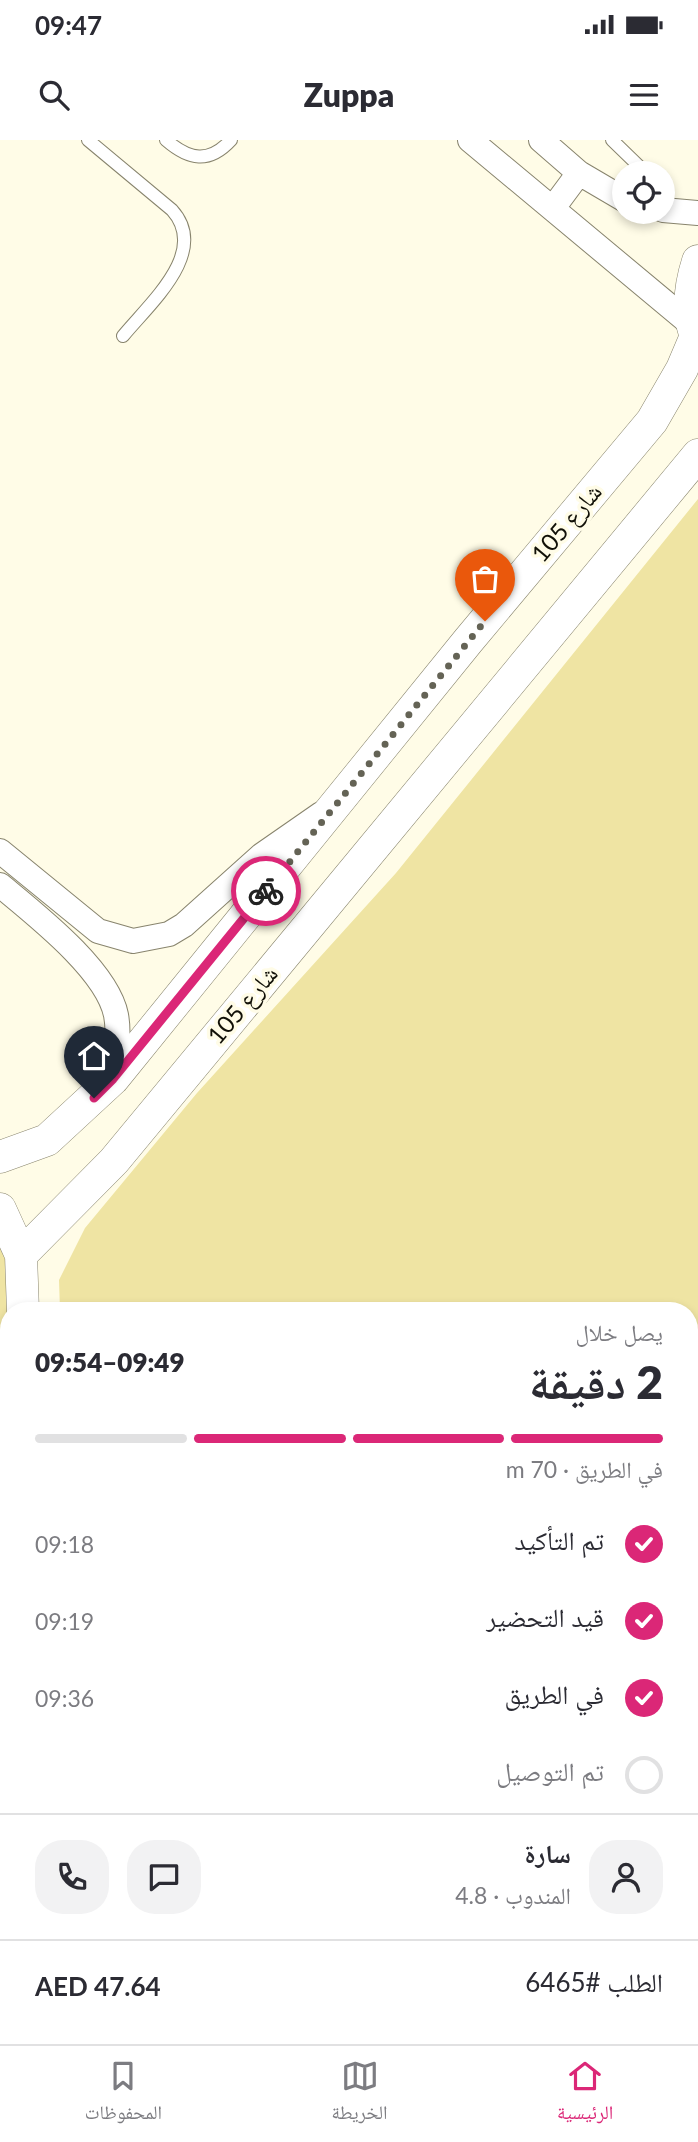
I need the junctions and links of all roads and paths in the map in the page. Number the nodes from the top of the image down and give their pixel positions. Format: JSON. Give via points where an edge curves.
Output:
{"nodes":[{"id":1,"x":88,"y":140,"type":"edge"},
{"id":2,"x":166,"y":140,"type":"edge"},
{"id":3,"x":231,"y":140,"type":"edge"},
{"id":4,"x":470,"y":140,"type":"edge"},
{"id":5,"x":541,"y":140,"type":"edge"},
{"id":6,"x":612,"y":140,"type":"edge"},
{"id":7,"x":634,"y":161,"type":"edge"},
{"id":8,"x":579,"y":173,"type":"junction"},
{"id":9,"x":612,"y":192,"type":"edge"},
{"id":10,"x":553,"y":208,"type":"junction"},
{"id":11,"x":675,"y":211,"type":"edge"},
{"id":12,"x":698,"y":213,"type":"edge"},
{"id":13,"x":698,"y":261,"type":"edge"},
{"id":14,"x":695,"y":334,"type":"edge"},
{"id":15,"x":123,"y":336,"type":"dead end"},
{"id":16,"x":698,"y":455,"type":"edge"},
{"id":17,"x":334,"y":807,"type":"junction"},
{"id":18,"x":0,"y":851,"type":"edge"},
{"id":19,"x":31,"y":877,"type":"junction"},
{"id":20,"x":7,"y":891,"type":"edge"},
{"id":21,"x":113,"y":1079,"type":"junction"},
{"id":22,"x":0,"y":1157,"type":"edge"},
{"id":23,"x":0,"y":1209,"type":"edge"},
{"id":24,"x":21,"y":1255,"type":"junction"},
{"id":25,"x":23,"y":1302,"type":"edge"}],
"edges":[{"from":1,"to":15,"type":"lane","via":[[172,210],[186,239],[177,267]]},
{"from":2,"to":3,"type":"lane","via":[[191,157],[208,157]]},
{"from":4,"to":10,"type":"street"},
{"from":5,"to":8,"type":"street"},
{"from":6,"to":7,"type":"lane"},
{"from":8,"to":9,"type":"street"},
{"from":8,"to":10,"type":"street"},
{"from":10,"to":14,"type":"street"},
{"from":11,"to":12,"type":"street"},
{"from":13,"to":14,"type":"street","via":[[690,293]]},
{"from":14,"to":17,"type":"street","name":"شارع 105","via":[[682,369],[652,421]]},
{"from":16,"to":24,"type":"street","name":"شارع 105","via":[[114,1161]]},
{"from":17,"to":19,"type":"street","via":[[262,855],[184,925],[151,940],[115,938],[98,931]]},
{"from":17,"to":21,"type":"street","name":"شارع 105"},
{"from":18,"to":19,"type":"street"},
{"from":19,"to":20,"type":"lane"},
{"from":20,"to":21,"type":"street","via":[[102,981],[116,1015]]},
{"from":21,"to":22,"type":"street","name":"شارع 105","via":[[47,1140]]},
{"from":23,"to":24,"type":"street"},
{"from":24,"to":25,"type":"street"}]}
